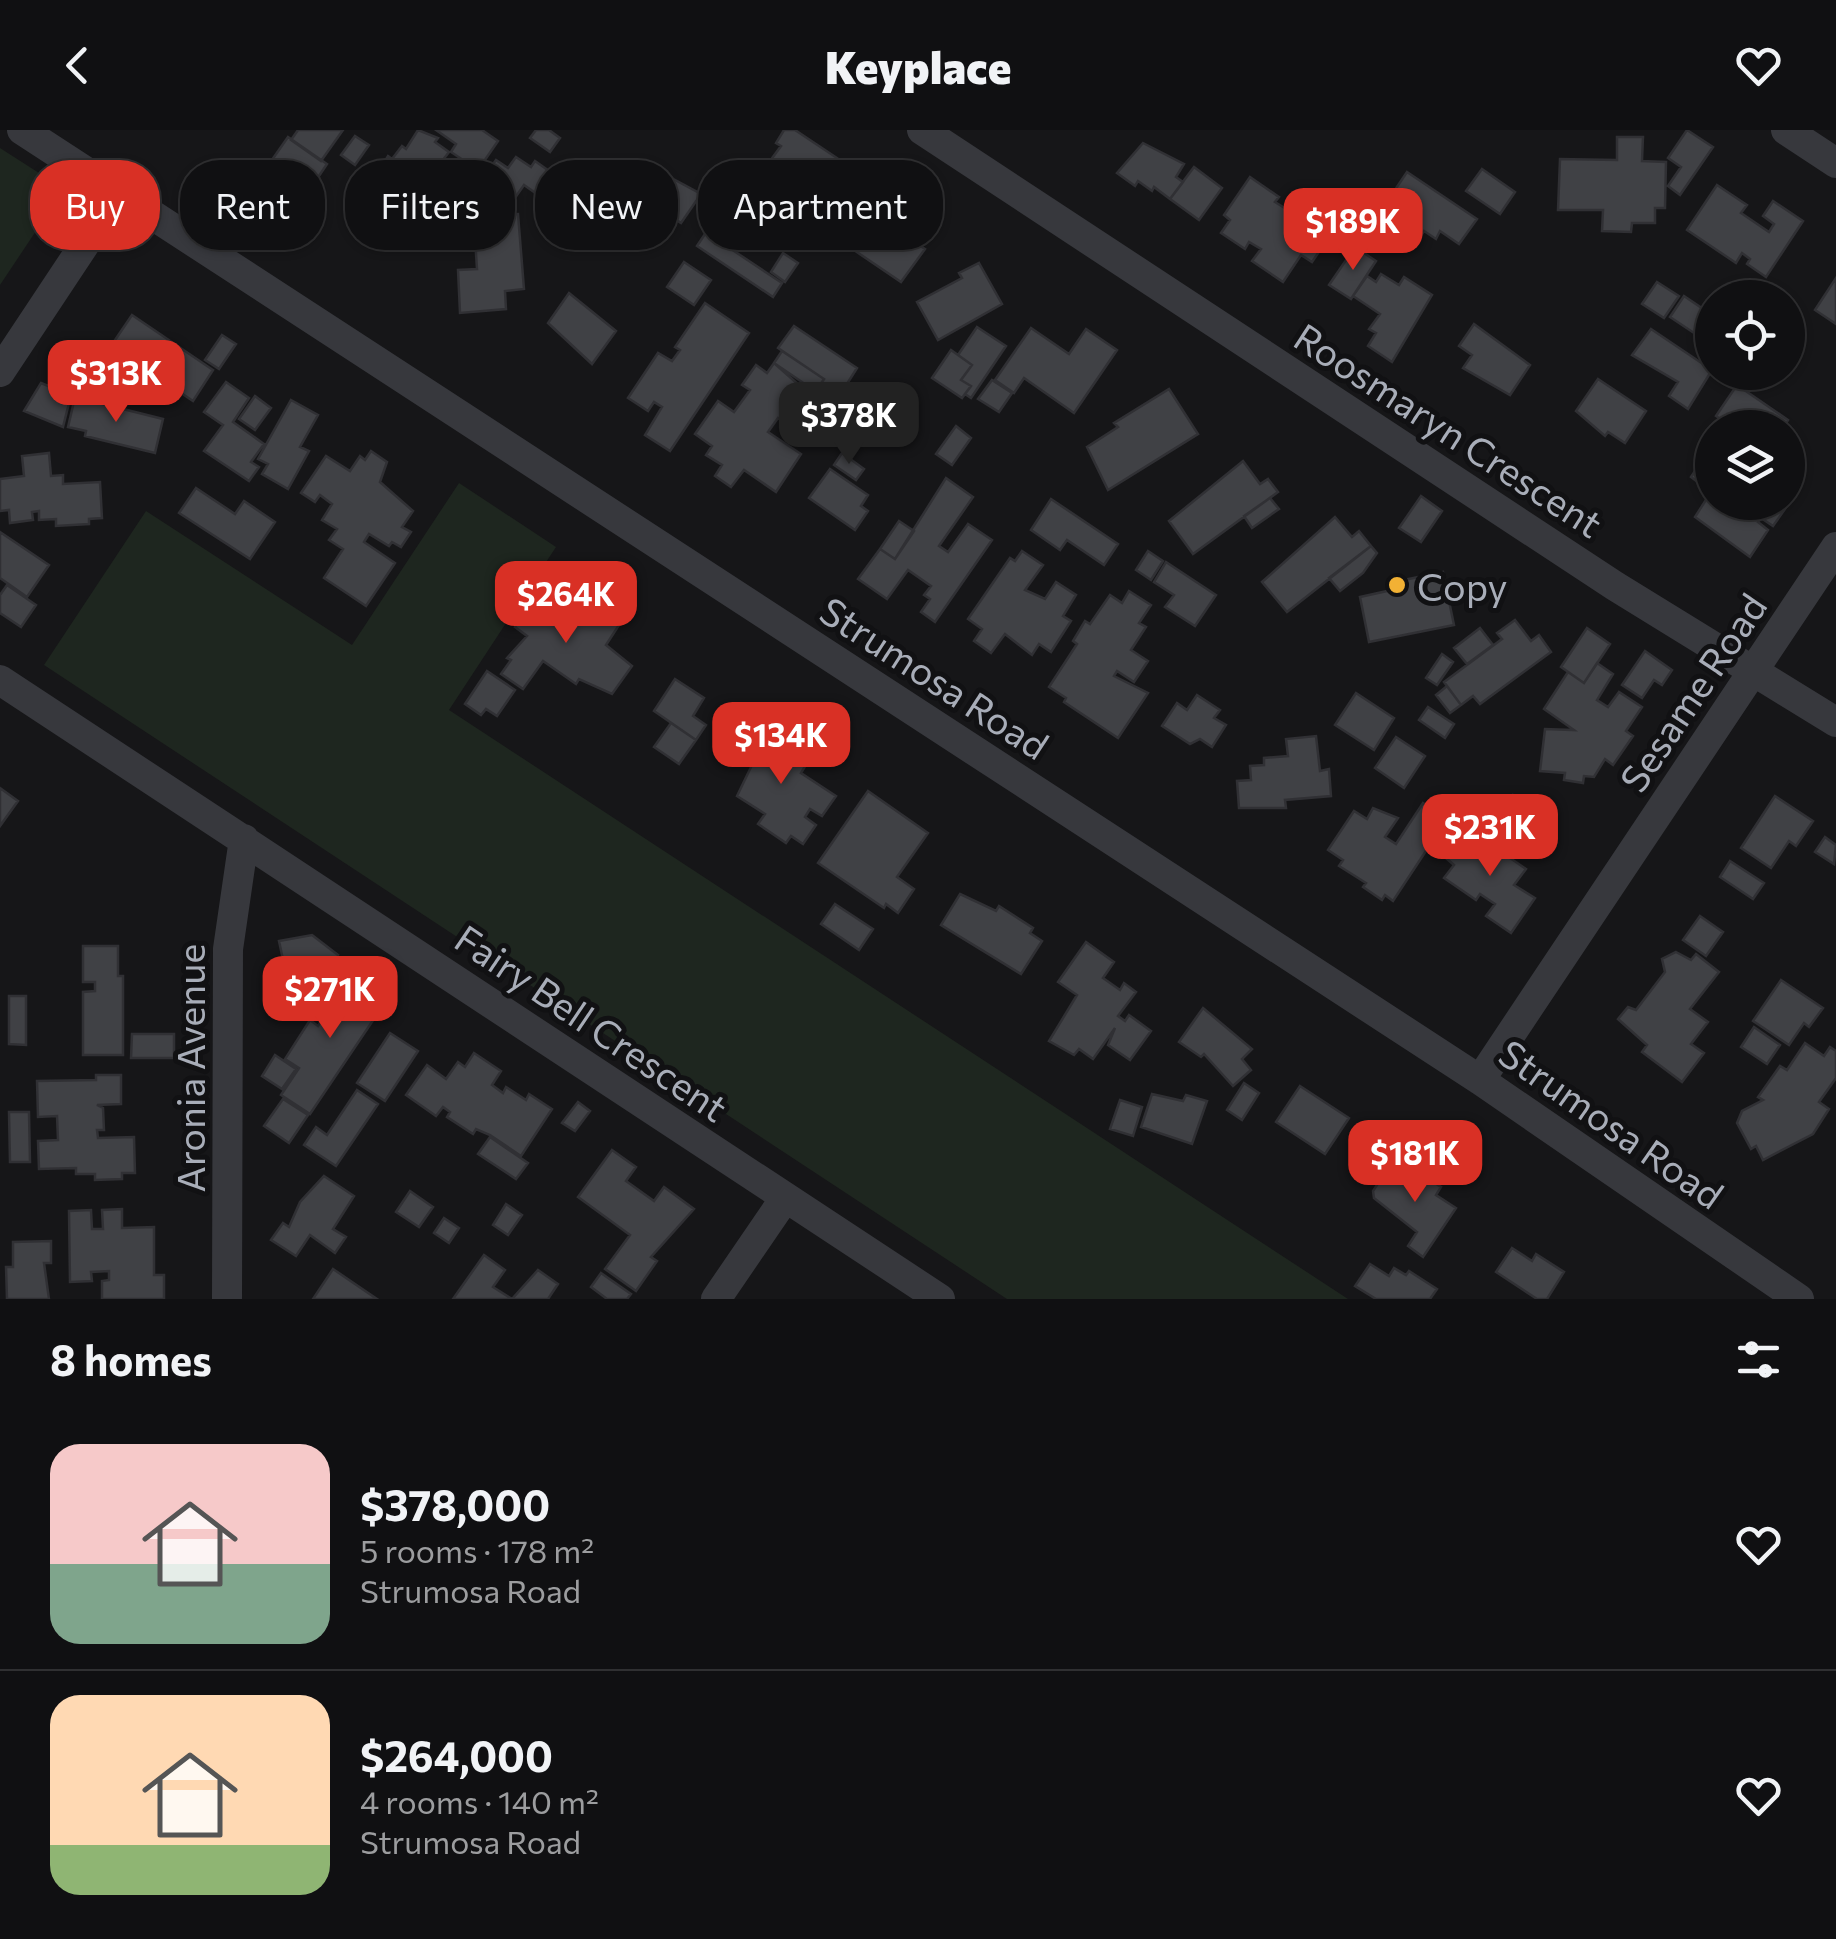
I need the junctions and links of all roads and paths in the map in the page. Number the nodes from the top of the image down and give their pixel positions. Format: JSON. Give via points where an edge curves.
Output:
{"nodes":[{"id":1,"x":22,"y":130,"type":"edge"},
{"id":2,"x":922,"y":130,"type":"edge"},
{"id":3,"x":1786,"y":130,"type":"edge"},
{"id":4,"x":67,"y":160,"type":"edge"},
{"id":5,"x":1836,"y":163,"type":"edge"},
{"id":6,"x":160,"y":221,"type":"edge"},
{"id":7,"x":81,"y":250,"type":"edge"},
{"id":8,"x":0,"y":372,"type":"edge"},
{"id":9,"x":1836,"y":548,"type":"edge"},
{"id":10,"x":1756,"y":670,"type":"junction"},
{"id":11,"x":0,"y":680,"type":"edge"},
{"id":12,"x":1836,"y":722,"type":"edge"},
{"id":13,"x":244,"y":839,"type":"junction"},
{"id":14,"x":1480,"y":1080,"type":"junction"},
{"id":15,"x":785,"y":1198,"type":"junction"},
{"id":16,"x":1784,"y":1295,"type":"edge"},
{"id":17,"x":227,"y":1299,"type":"edge"},
{"id":18,"x":716,"y":1299,"type":"edge"},
{"id":19,"x":940,"y":1299,"type":"edge"}],
"edges":[{"from":1,"to":4,"type":"street","name":"Strumosa Road"},
{"from":2,"to":10,"type":"street","name":"Roosmaryn Crescent","via":[[1615,586]]},
{"from":3,"to":5,"type":"street"},
{"from":6,"to":14,"type":"street","name":"Strumosa Road"},
{"from":7,"to":8,"type":"street"},
{"from":9,"to":10,"type":"street","name":"Sesame Road"},
{"from":10,"to":12,"type":"street","name":"Roosmaryn Crescent"},
{"from":10,"to":14,"type":"street","name":"Sesame Road"},
{"from":11,"to":13,"type":"street","name":"Fairy Bell Crescent"},
{"from":13,"to":15,"type":"street","name":"Fairy Bell Crescent"},
{"from":13,"to":17,"type":"street","name":"Aronia Avenue","via":[[228,949]]},
{"from":14,"to":16,"type":"street","name":"Strumosa Road"},
{"from":15,"to":18,"type":"street"},
{"from":15,"to":19,"type":"street","name":"Fairy Bell Crescent"}]}
